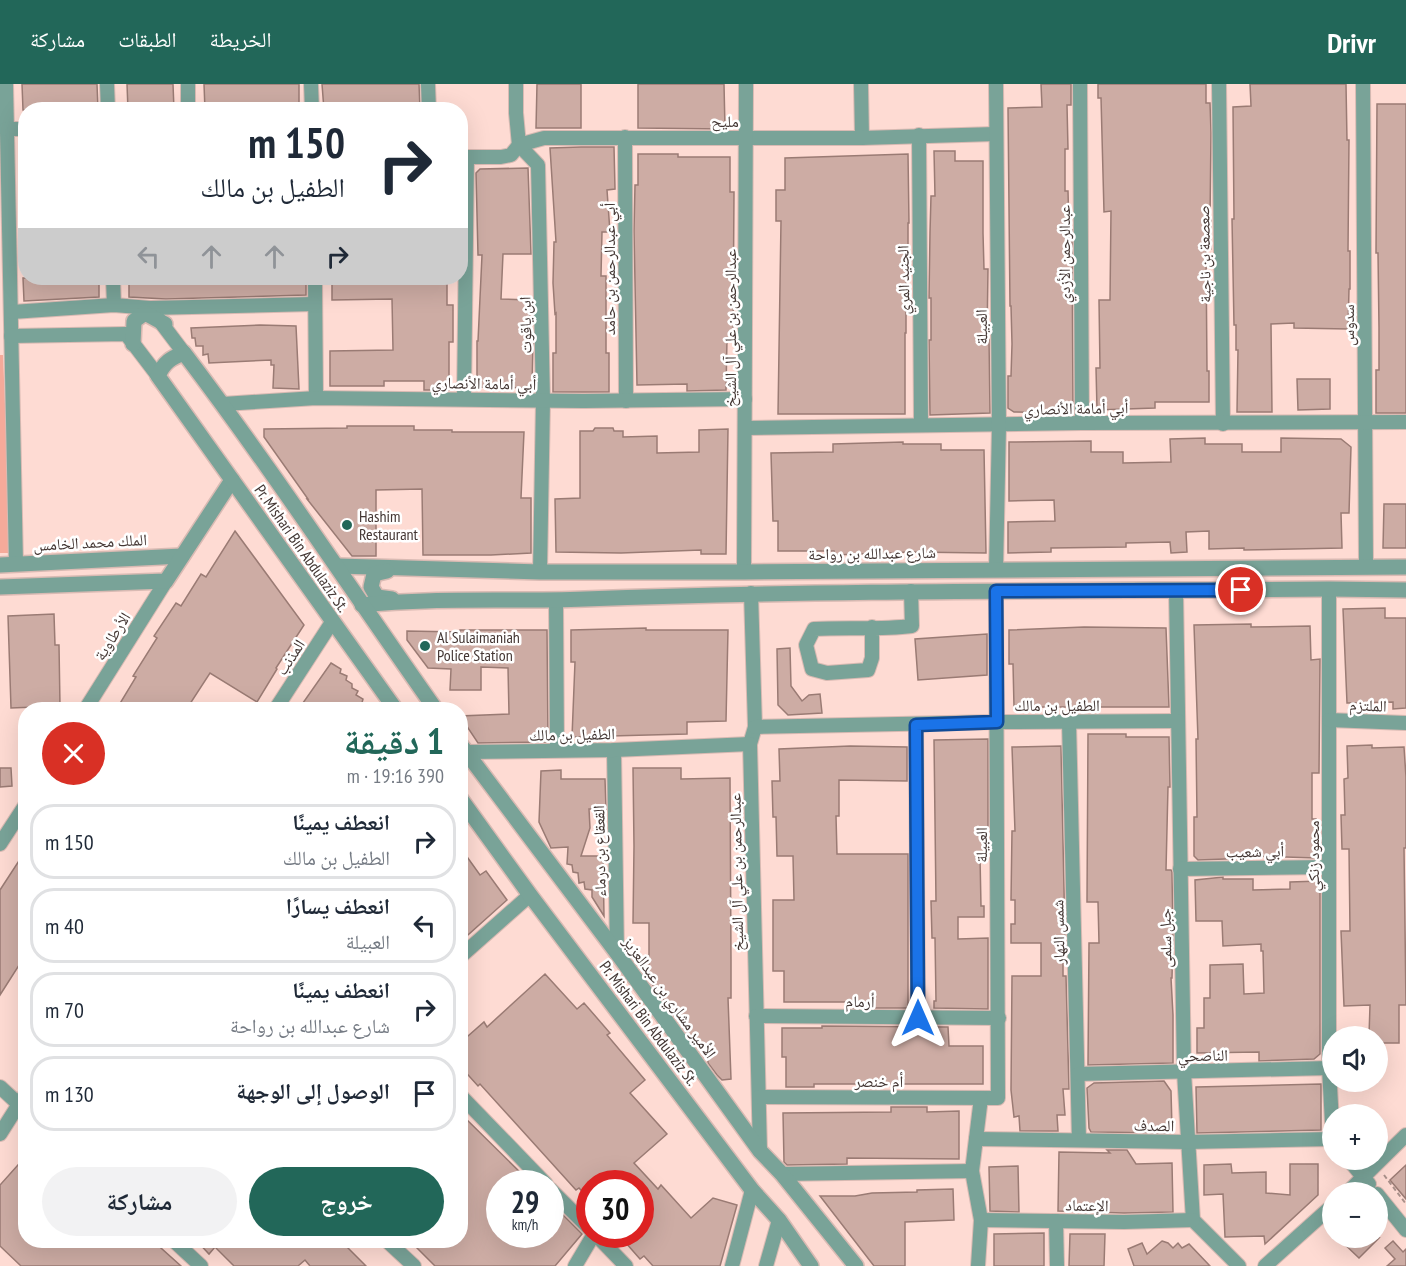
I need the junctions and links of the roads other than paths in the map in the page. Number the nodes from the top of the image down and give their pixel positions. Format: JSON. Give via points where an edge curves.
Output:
{"nodes":[{"id":1,"x":6,"y":84,"type":"edge"},
{"id":2,"x":107,"y":84,"type":"edge"},
{"id":3,"x":188,"y":84,"type":"edge"},
{"id":4,"x":311,"y":84,"type":"edge"},
{"id":5,"x":428,"y":84,"type":"edge"},
{"id":6,"x":516,"y":84,"type":"edge"},
{"id":7,"x":746,"y":84,"type":"edge"},
{"id":8,"x":861,"y":84,"type":"edge"},
{"id":9,"x":996,"y":84,"type":"edge"},
{"id":10,"x":1080,"y":84,"type":"edge"},
{"id":11,"x":1219,"y":84,"type":"edge"},
{"id":12,"x":1363,"y":84,"type":"edge"},
{"id":13,"x":108,"y":102,"type":"edge"},
{"id":14,"x":188,"y":102,"type":"edge"},
{"id":15,"x":312,"y":102,"type":"edge"},
{"id":16,"x":429,"y":102,"type":"edge"},
{"id":17,"x":6,"y":129,"type":"junction"},
{"id":18,"x":18,"y":129,"type":"edge"},
{"id":19,"x":995,"y":134,"type":"junction"},
{"id":20,"x":918,"y":135,"type":"junction"},
{"id":21,"x":626,"y":137,"type":"junction"},
{"id":22,"x":748,"y":138,"type":"junction"},
{"id":23,"x":862,"y":138,"type":"junction"},
{"id":24,"x":519,"y":145,"type":"junction"},
{"id":25,"x":468,"y":157,"type":"edge"},
{"id":26,"x":113,"y":285,"type":"edge"},
{"id":27,"x":315,"y":285,"type":"edge"},
{"id":28,"x":464,"y":285,"type":"edge"},
{"id":29,"x":314,"y":304,"type":"junction"},
{"id":30,"x":114,"y":306,"type":"junction"},
{"id":31,"x":150,"y":308,"type":"junction"},
{"id":32,"x":12,"y":312,"type":"junction"},
{"id":33,"x":165,"y":324,"type":"junction"},
{"id":34,"x":11,"y":336,"type":"junction"},
{"id":35,"x":133,"y":344,"type":"junction"},
{"id":36,"x":184,"y":353,"type":"junction"},
{"id":37,"x":158,"y":376,"type":"junction"},
{"id":38,"x":316,"y":398,"type":"junction"},
{"id":39,"x":464,"y":398,"type":"junction"},
{"id":40,"x":745,"y":399,"type":"junction"},
{"id":41,"x":543,"y":400,"type":"junction"},
{"id":42,"x":626,"y":401,"type":"junction"},
{"id":43,"x":223,"y":404,"type":"junction"},
{"id":44,"x":1082,"y":423,"type":"junction"},
{"id":45,"x":1365,"y":423,"type":"junction"},
{"id":46,"x":1406,"y":423,"type":"edge"},
{"id":47,"x":1223,"y":424,"type":"junction"},
{"id":48,"x":921,"y":425,"type":"junction"},
{"id":49,"x":999,"y":426,"type":"junction"},
{"id":50,"x":746,"y":428,"type":"junction"},
{"id":51,"x":232,"y":480,"type":"junction"},
{"id":52,"x":182,"y":556,"type":"junction"},
{"id":53,"x":16,"y":564,"type":"junction"},
{"id":54,"x":0,"y":565,"type":"edge"},
{"id":55,"x":338,"y":566,"type":"junction"},
{"id":56,"x":1366,"y":566,"type":"junction"},
{"id":57,"x":1406,"y":567,"type":"edge"},
{"id":58,"x":399,"y":568,"type":"junction"},
{"id":59,"x":996,"y":570,"type":"junction"},
{"id":60,"x":540,"y":572,"type":"junction"},
{"id":61,"x":744,"y":573,"type":"junction"},
{"id":62,"x":166,"y":581,"type":"junction"},
{"id":63,"x":0,"y":587,"type":"edge"},
{"id":64,"x":1329,"y":589,"type":"junction"},
{"id":65,"x":1176,"y":590,"type":"junction"},
{"id":66,"x":1406,"y":590,"type":"edge"},
{"id":67,"x":911,"y":591,"type":"junction"},
{"id":68,"x":996,"y":591,"type":"junction"},
{"id":69,"x":751,"y":593,"type":"junction"},
{"id":70,"x":403,"y":600,"type":"junction"},
{"id":71,"x":556,"y":600,"type":"junction"},
{"id":72,"x":362,"y":605,"type":"junction"},
{"id":73,"x":332,"y":622,"type":"junction"},
{"id":74,"x":872,"y":627,"type":"junction"},
{"id":75,"x":90,"y":702,"type":"edge"},
{"id":76,"x":280,"y":702,"type":"edge"},
{"id":77,"x":390,"y":702,"type":"edge"},
{"id":78,"x":430,"y":702,"type":"edge"},
{"id":79,"x":1329,"y":720,"type":"junction"},
{"id":80,"x":1178,"y":721,"type":"junction"},
{"id":81,"x":997,"y":722,"type":"junction"},
{"id":82,"x":1070,"y":722,"type":"junction"},
{"id":83,"x":1406,"y":723,"type":"edge"},
{"id":84,"x":916,"y":725,"type":"junction"},
{"id":85,"x":755,"y":727,"type":"junction"},
{"id":86,"x":750,"y":744,"type":"junction"},
{"id":87,"x":468,"y":748,"type":"edge"},
{"id":88,"x":557,"y":750,"type":"junction"},
{"id":89,"x":614,"y":750,"type":"junction"},
{"id":90,"x":468,"y":755,"type":"edge"},
{"id":91,"x":468,"y":809,"type":"edge"},
{"id":92,"x":18,"y":816,"type":"edge"},
{"id":93,"x":0,"y":844,"type":"edge"},
{"id":94,"x":1329,"y":867,"type":"junction"},
{"id":95,"x":1180,"y":869,"type":"junction"},
{"id":96,"x":530,"y":895,"type":"junction"},
{"id":97,"x":468,"y":950,"type":"edge"},
{"id":98,"x":616,"y":952,"type":"junction"},
{"id":99,"x":756,"y":1016,"type":"junction"},
{"id":100,"x":918,"y":1018,"type":"junction"},
{"id":101,"x":999,"y":1018,"type":"junction"},
{"id":102,"x":1329,"y":1026,"type":"edge"},
{"id":103,"x":1322,"y":1068,"type":"edge"},
{"id":104,"x":1184,"y":1072,"type":"junction"},
{"id":105,"x":1078,"y":1074,"type":"junction"},
{"id":106,"x":0,"y":1087,"type":"edge"},
{"id":107,"x":759,"y":1097,"type":"junction"},
{"id":108,"x":981,"y":1098,"type":"junction"},
{"id":109,"x":998,"y":1098,"type":"joint"},
{"id":110,"x":18,"y":1099,"type":"edge"},
{"id":111,"x":468,"y":1103,"type":"edge"},
{"id":112,"x":18,"y":1109,"type":"edge"},
{"id":113,"x":0,"y":1134,"type":"edge"},
{"id":114,"x":1406,"y":1135,"type":"edge"},
{"id":115,"x":1322,"y":1138,"type":"edge"},
{"id":116,"x":976,"y":1139,"type":"junction"},
{"id":117,"x":1079,"y":1140,"type":"junction"},
{"id":118,"x":1187,"y":1142,"type":"junction"},
{"id":119,"x":760,"y":1151,"type":"junction"},
{"id":120,"x":532,"y":1170,"type":"edge"},
{"id":121,"x":1357,"y":1170,"type":"edge"},
{"id":122,"x":972,"y":1171,"type":"junction"},
{"id":123,"x":782,"y":1174,"type":"junction"},
{"id":124,"x":1364,"y":1178,"type":"junction"},
{"id":125,"x":1359,"y":1182,"type":"edge"},
{"id":126,"x":1367,"y":1182,"type":"edge"},
{"id":127,"x":752,"y":1190,"type":"junction"},
{"id":128,"x":564,"y":1203,"type":"edge"},
{"id":129,"x":1388,"y":1208,"type":"edge"},
{"id":130,"x":576,"y":1215,"type":"edge"},
{"id":131,"x":1322,"y":1215,"type":"edge"},
{"id":132,"x":779,"y":1220,"type":"junction"},
{"id":133,"x":981,"y":1220,"type":"junction"},
{"id":134,"x":1193,"y":1220,"type":"junction"},
{"id":135,"x":1056,"y":1221,"type":"junction"},
{"id":136,"x":1406,"y":1230,"type":"edge"},
{"id":137,"x":182,"y":1248,"type":"edge"},
{"id":138,"x":395,"y":1248,"type":"edge"},
{"id":139,"x":586,"y":1248,"type":"edge"},
{"id":140,"x":608,"y":1248,"type":"edge"},
{"id":141,"x":201,"y":1266,"type":"edge"},
{"id":142,"x":414,"y":1266,"type":"edge"},
{"id":143,"x":575,"y":1266,"type":"edge"},
{"id":144,"x":626,"y":1266,"type":"edge"},
{"id":145,"x":732,"y":1266,"type":"edge"},
{"id":146,"x":766,"y":1266,"type":"edge"},
{"id":147,"x":811,"y":1266,"type":"edge"},
{"id":148,"x":856,"y":1266,"type":"edge"},
{"id":149,"x":978,"y":1266,"type":"edge"},
{"id":150,"x":1057,"y":1266,"type":"edge"},
{"id":151,"x":1239,"y":1266,"type":"edge"},
{"id":152,"x":1265,"y":1266,"type":"edge"}],
"edges":[{"from":1,"to":17,"type":"street"},
{"from":2,"to":13,"type":"street"},
{"from":3,"to":14,"type":"street"},
{"from":4,"to":15,"type":"street"},
{"from":5,"to":16,"type":"street"},
{"from":6,"to":24,"type":"street"},
{"from":7,"to":22,"type":"street","name":"عبدالرحمن بن علي آل الشيخ"},
{"from":8,"to":23,"type":"street"},
{"from":9,"to":19,"type":"street","name":"العبيلة"},
{"from":10,"to":44,"type":"street","name":"عبدالرحمن الأزدي"},
{"from":11,"to":47,"type":"street","name":"صعصعة بن ناجية"},
{"from":12,"to":45,"type":"street","name":"سدوس"},
{"from":17,"to":18,"type":"street"},
{"from":17,"to":32,"type":"street"},
{"from":19,"to":20,"type":"street","name":"مليح"},
{"from":19,"to":49,"type":"street","name":"العبيلة"},
{"from":20,"to":23,"type":"street","name":"مليح"},
{"from":20,"to":48,"type":"street","name":"الجنيد المري"},
{"from":21,"to":22,"type":"street","name":"مليح"},
{"from":21,"to":24,"type":"street","name":"مليح","via":[[544,138]]},
{"from":21,"to":42,"type":"street","name":"أبي عبدالرحمن بن حامد"},
{"from":22,"to":23,"type":"street","name":"مليح"},
{"from":22,"to":40,"type":"street","name":"عبدالرحمن بن علي آل الشيخ"},
{"from":24,"to":25,"type":"street","name":"مليح","via":[[511,155],[501,158]]},
{"from":24,"to":41,"type":"street","name":"ابن ياقوت","via":[[538,165]]},
{"from":26,"to":30,"type":"street"},
{"from":27,"to":29,"type":"street"},
{"from":28,"to":39,"type":"street"},
{"from":29,"to":31,"type":"street"},
{"from":29,"to":38,"type":"street"},
{"from":30,"to":31,"type":"street"},
{"from":30,"to":32,"type":"street"},
{"from":31,"to":33,"type":"street"},
{"from":32,"to":34,"type":"street"},
{"from":33,"to":35,"type":"street","via":[[145,313],[134,321]]},
{"from":33,"to":36,"type":"street"},
{"from":34,"to":35,"type":"street","via":[[126,334]]},
{"from":34,"to":53,"type":"street"},
{"from":35,"to":37,"type":"street"},
{"from":36,"to":37,"type":"street","via":[[163,365]]},
{"from":36,"to":43,"type":"street"},
{"from":37,"to":51,"type":"street","name":"Pr. Mishari Bin Abdulaziz St."},
{"from":38,"to":39,"type":"street","name":"أبي أمامة الأنصاري"},
{"from":38,"to":43,"type":"street","name":"أبي أمامة الأنصاري"},
{"from":39,"to":41,"type":"street","name":"أبي أمامة الأنصاري"},
{"from":40,"to":42,"type":"street","name":"أبي أمامة الأنصاري"},
{"from":40,"to":50,"type":"street","name":"عبدالرحمن بن علي آل الشيخ"},
{"from":41,"to":42,"type":"street","name":"أبي أمامة الأنصاري"},
{"from":41,"to":60,"type":"street","name":"ابن ياقوت"},
{"from":43,"to":55,"type":"street"},
{"from":44,"to":47,"type":"street","name":"أبي أمامة الأنصاري"},
{"from":44,"to":49,"type":"street","name":"أبي أمامة الأنصاري"},
{"from":45,"to":46,"type":"street","name":"أبي أمامة الأنصاري"},
{"from":45,"to":47,"type":"street","name":"أبي أمامة الأنصاري"},
{"from":45,"to":56,"type":"street","name":"سدوس"},
{"from":48,"to":49,"type":"street","name":"أبي أمامة الأنصاري"},
{"from":48,"to":50,"type":"street","name":"أبي أمامة الأنصاري"},
{"from":49,"to":59,"type":"street","name":"العبيلة"},
{"from":50,"to":61,"type":"street","name":"عبدالرحمن بن علي آل الشيخ"},
{"from":51,"to":52,"type":"street"},
{"from":51,"to":73,"type":"street","name":"Pr. Mishari Bin Abdulaziz St."},
{"from":52,"to":53,"type":"street","name":"الملك محمد الخامس"},
{"from":52,"to":62,"type":"street"},
{"from":53,"to":54,"type":"street","name":"الملك محمد الخامس"},
{"from":55,"to":58,"type":"street","name":"شارع عبدالله بن رواحة"},
{"from":55,"to":72,"type":"street"},
{"from":56,"to":57,"type":"street","name":"شارع عبدالله بن رواحة"},
{"from":56,"to":59,"type":"street","name":"شارع عبدالله بن رواحة"},
{"from":58,"to":60,"type":"street","name":"شارع عبدالله بن رواحة"},
{"from":58,"to":70,"type":"street","via":[[374,574],[371,587],[377,597]]},
{"from":59,"to":61,"type":"street","name":"شارع عبدالله بن رواحة"},
{"from":60,"to":61,"type":"street","name":"شارع عبدالله بن رواحة"},
{"from":62,"to":63,"type":"street"},
{"from":62,"to":75,"type":"street","name":"الأرطاوية"},
{"from":64,"to":65,"type":"street"},
{"from":64,"to":66,"type":"street"},
{"from":64,"to":79,"type":"street","name":"محمود زنكي"},
{"from":65,"to":68,"type":"street"},
{"from":65,"to":80,"type":"street","name":"جبل سلمى"},
{"from":67,"to":68,"type":"street"},
{"from":67,"to":69,"type":"street"},
{"from":67,"to":74,"type":"street","via":[[912,626]]},
{"from":68,"to":81,"type":"street","name":"العبيلة"},
{"from":69,"to":71,"type":"street"},
{"from":69,"to":85,"type":"street","name":"عبدالرحمن بن علي آل الشيخ"},
{"from":70,"to":71,"type":"street"},
{"from":70,"to":72,"type":"street"},
{"from":71,"to":88,"type":"street"},
{"from":72,"to":78,"type":"street"},
{"from":73,"to":76,"type":"street","name":"المذنب"},
{"from":73,"to":77,"type":"street","name":"Pr. Mishari Bin Abdulaziz St."},
{"from":74,"to":74,"type":"street","via":[[814,629],[806,645],[812,669],[827,673],[868,670]]},
{"from":79,"to":83,"type":"street","name":"الملتزم"},
{"from":79,"to":94,"type":"street","name":"محمود زنكي"},
{"from":80,"to":82,"type":"street","name":"الطفيل بن مالك"},
{"from":80,"to":95,"type":"street","name":"جبل سلمى"},
{"from":81,"to":82,"type":"street","name":"الطفيل بن مالك"},
{"from":81,"to":84,"type":"street","name":"الطفيل بن مالك"},
{"from":81,"to":101,"type":"street","name":"العبيلة"},
{"from":82,"to":105,"type":"street","name":"شمس النهار"},
{"from":84,"to":85,"type":"street","name":"الطفيل بن مالك"},
{"from":84,"to":100,"type":"street"},
{"from":85,"to":86,"type":"street","name":"عبدالرحمن بن علي آل الشيخ"},
{"from":86,"to":89,"type":"street","name":"الطفيل بن مالك"},
{"from":86,"to":99,"type":"street","name":"عبدالرحمن بن علي آل الشيخ"},
{"from":87,"to":88,"type":"street","name":"الطفيل بن مالك"},
{"from":88,"to":89,"type":"street","name":"الطفيل بن مالك"},
{"from":89,"to":98,"type":"street","name":"القعقاع بن درماء"},
{"from":90,"to":98,"type":"street","name":"الأمير مشاري بن عبدالعزيز"},
{"from":91,"to":96,"type":"street","name":"Pr. Mishari Bin Abdulaziz St."},
{"from":92,"to":93,"type":"street"},
{"from":94,"to":95,"type":"street","name":"أبي شعيب"},
{"from":94,"to":102,"type":"street","name":"محمود زنكي"},
{"from":95,"to":104,"type":"street","name":"جبل سلمى"},
{"from":96,"to":97,"type":"street"},
{"from":96,"to":127,"type":"street","name":"Pr. Mishari Bin Abdulaziz St."},
{"from":98,"to":119,"type":"street","name":"الأمير مشاري بن عبدالعزيز"},
{"from":99,"to":100,"type":"street","name":"أرمام"},
{"from":99,"to":107,"type":"street","name":"عبدالرحمن بن علي آل الشيخ"},
{"from":100,"to":101,"type":"street","name":"أرمام"},
{"from":101,"to":109,"type":"street","name":"العبيلة"},
{"from":103,"to":104,"type":"street","name":"الناصحي"},
{"from":104,"to":105,"type":"street","name":"الناصحي"},
{"from":104,"to":118,"type":"street","name":"جبل سلمى"},
{"from":105,"to":117,"type":"street","name":"شمس النهار"},
{"from":106,"to":110,"type":"street"},
{"from":107,"to":108,"type":"street","name":"أم خنصر"},
{"from":107,"to":119,"type":"street","name":"عبدالرحمن بن علي آل الشيخ"},
{"from":108,"to":109,"type":"street","name":"أم خنصر"},
{"from":108,"to":116,"type":"street"},
{"from":111,"to":120,"type":"street"},
{"from":112,"to":113,"type":"street"},
{"from":114,"to":124,"type":"street"},
{"from":115,"to":118,"type":"street","name":"الصدف"},
{"from":116,"to":117,"type":"street","name":"الصدف"},
{"from":116,"to":122,"type":"street"},
{"from":117,"to":118,"type":"street","name":"الصدف"},
{"from":118,"to":134,"type":"street","name":"جبل سلمى"},
{"from":119,"to":123,"type":"street","name":"الأمير مشاري بن عبدالعزيز"},
{"from":121,"to":124,"type":"street"},
{"from":122,"to":123,"type":"street"},
{"from":122,"to":133,"type":"street"},
{"from":123,"to":148,"type":"street","name":"الأمير مشاري بن عبدالعزيز"},
{"from":124,"to":125,"type":"street"},
{"from":124,"to":126,"type":"street"},
{"from":127,"to":132,"type":"street","name":"Pr. Mishari Bin Abdulaziz St."},
{"from":127,"to":145,"type":"street"},
{"from":128,"to":130,"type":"street"},
{"from":129,"to":136,"type":"street"},
{"from":131,"to":152,"type":"street"},
{"from":132,"to":146,"type":"street"},
{"from":132,"to":147,"type":"street","name":"Pr. Mishari Bin Abdulaziz St."},
{"from":133,"to":135,"type":"street","name":"الإعتماد"},
{"from":133,"to":149,"type":"street"},
{"from":134,"to":135,"type":"street","name":"الإعتماد"},
{"from":134,"to":151,"type":"street"},
{"from":135,"to":150,"type":"street"},
{"from":137,"to":141,"type":"street"},
{"from":138,"to":142,"type":"street"},
{"from":139,"to":143,"type":"street"},
{"from":140,"to":144,"type":"street"}]}
